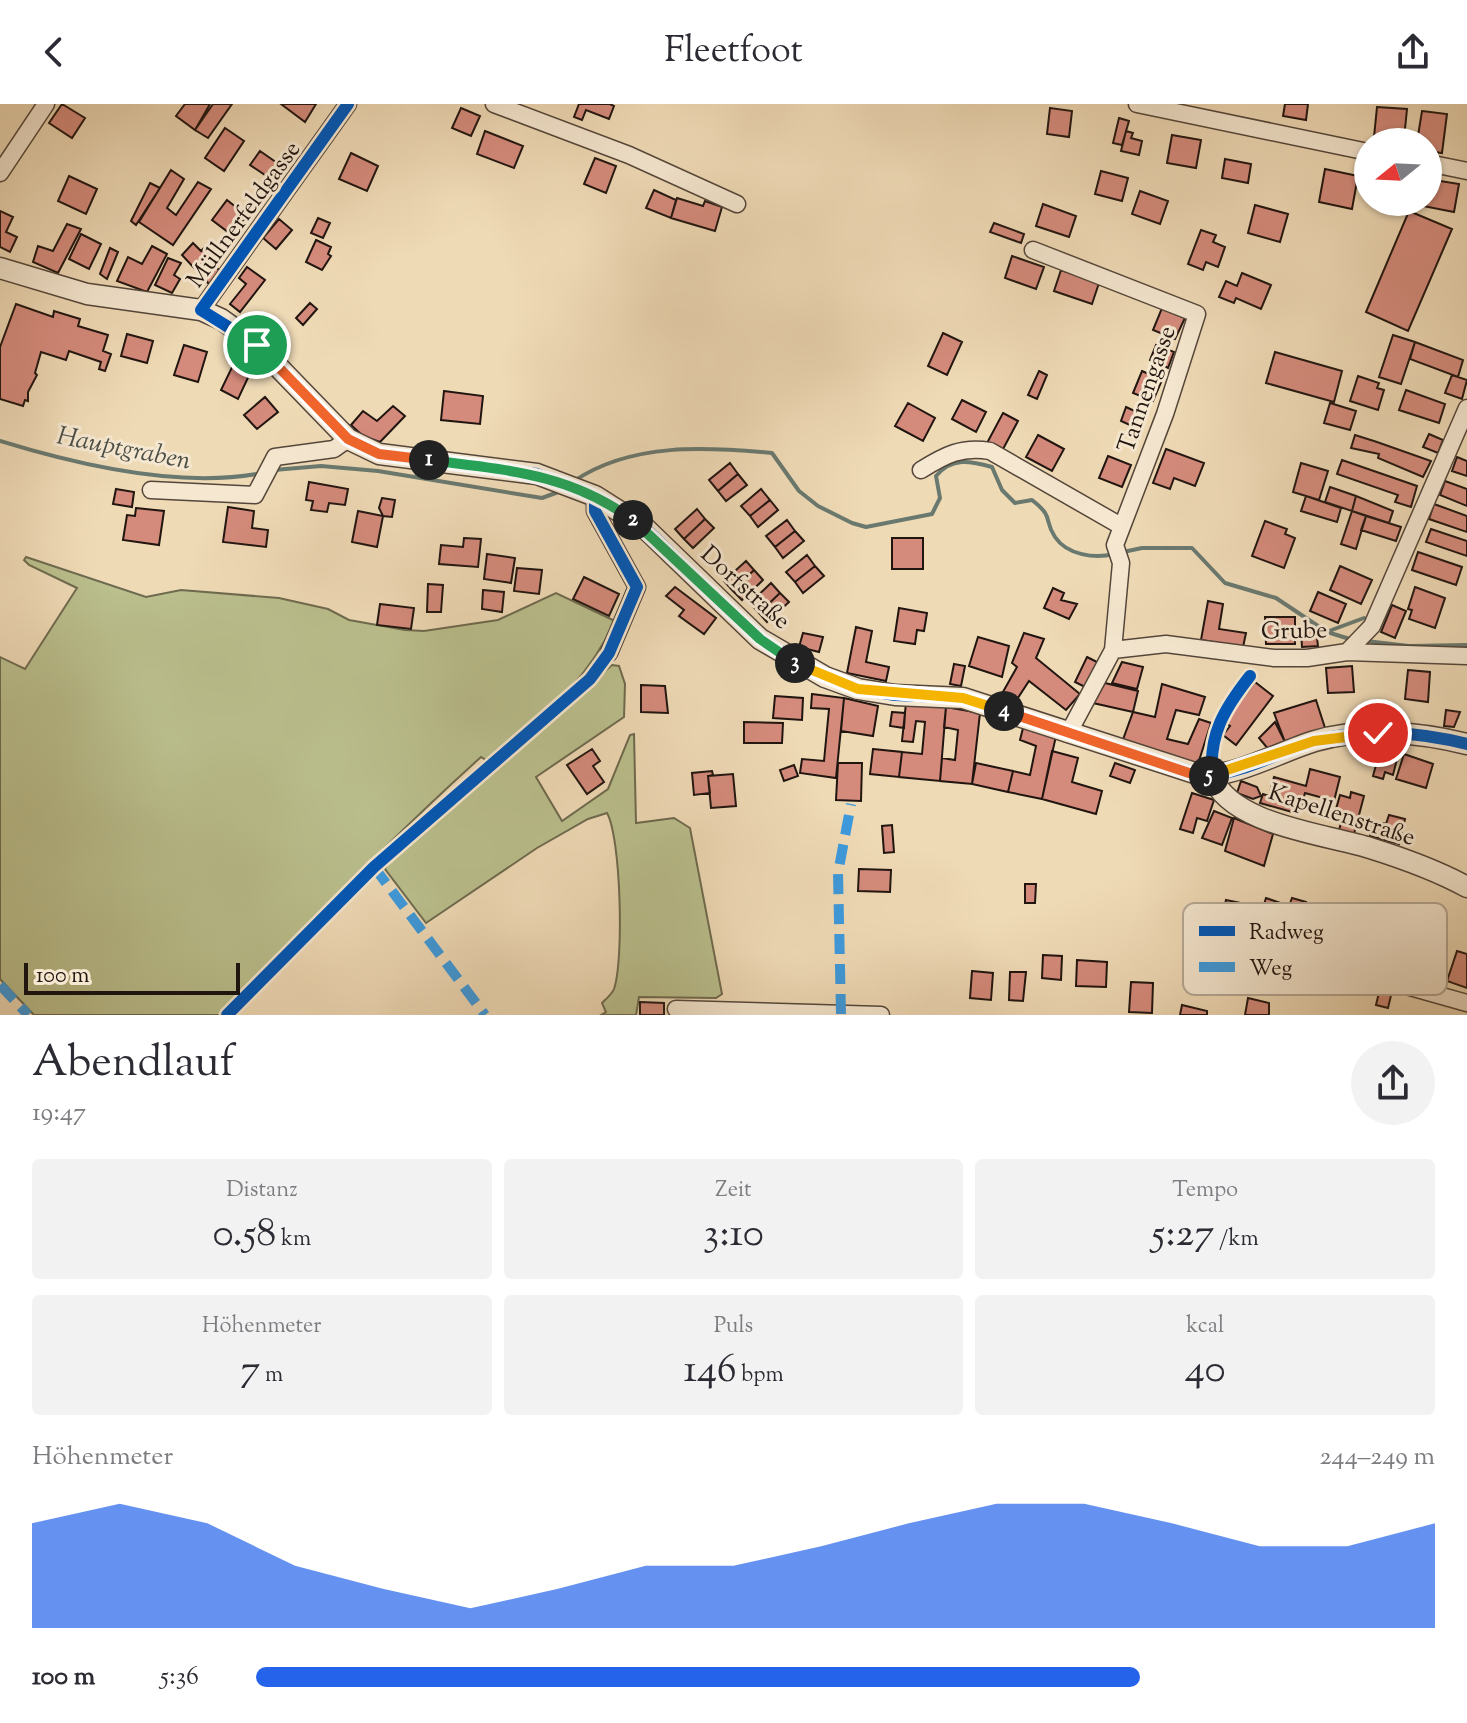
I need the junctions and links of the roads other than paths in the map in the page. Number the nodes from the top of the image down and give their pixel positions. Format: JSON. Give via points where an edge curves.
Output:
{"nodes":[{"id":1,"x":46,"y":104,"type":"edge"},
{"id":2,"x":348,"y":104,"type":"edge"},
{"id":3,"x":494,"y":104,"type":"edge"},
{"id":4,"x":1137,"y":104,"type":"edge"},
{"id":5,"x":1354,"y":149,"type":"edge"},
{"id":6,"x":1442,"y":166,"type":"edge"},
{"id":7,"x":1467,"y":171,"type":"edge"},
{"id":8,"x":0,"y":173,"type":"edge"},
{"id":9,"x":737,"y":204,"type":"dead end"},
{"id":10,"x":1033,"y":250,"type":"dead end"},
{"id":11,"x":0,"y":268,"type":"edge"},
{"id":12,"x":201,"y":310,"type":"junction"},
{"id":13,"x":1467,"y":408,"type":"edge"},
{"id":14,"x":348,"y":439,"type":"junction"},
{"id":15,"x":921,"y":470,"type":"dead end"},
{"id":16,"x":151,"y":490,"type":"dead end"},
{"id":17,"x":586,"y":492,"type":"junction"},
{"id":18,"x":1121,"y":526,"type":"junction"},
{"id":19,"x":1350,"y":648,"type":"junction"},
{"id":20,"x":1113,"y":650,"type":"junction"},
{"id":21,"x":609,"y":653,"type":"dead end"},
{"id":22,"x":1467,"y":656,"type":"edge"},
{"id":23,"x":1068,"y":734,"type":"junction"},
{"id":24,"x":1467,"y":744,"type":"edge"},
{"id":25,"x":1212,"y":776,"type":"junction"},
{"id":26,"x":1467,"y":887,"type":"edge"},
{"id":27,"x":1439,"y":995,"type":"edge"},
{"id":28,"x":1467,"y":1003,"type":"edge"},
{"id":29,"x":676,"y":1009,"type":"dead end"},
{"id":30,"x":881,"y":1015,"type":"edge"}],
"edges":[{"from":1,"to":8,"type":"street"},
{"from":2,"to":12,"type":"street","name":"Müllnerfeldgasse"},
{"from":3,"to":9,"type":"street","via":[[629,155]]},
{"from":4,"to":5,"type":"street"},
{"from":6,"to":7,"type":"street"},
{"from":10,"to":18,"type":"street","name":"Tannengasse","via":[[1197,314]]},
{"from":11,"to":12,"type":"street","via":[[87,294]]},
{"from":12,"to":14,"type":"street","via":[[257,345]]},
{"from":13,"to":19,"type":"street","name":"Grube","via":[[1372,626]]},
{"from":14,"to":16,"type":"street","via":[[334,449],[275,457],[255,495]]},
{"from":14,"to":17,"type":"street","name":"Dorfstraße","via":[[379,454],[546,476]]},
{"from":15,"to":18,"type":"street","via":[[951,452],[990,451]]},
{"from":17,"to":21,"type":"street","via":[[637,587]]},
{"from":17,"to":23,"type":"street","name":"Dorfstraße","via":[[644,527],[760,639],[801,666],[858,689],[963,698]]},
{"from":18,"to":20,"type":"street","name":"Tannengasse","via":[[1115,545],[1121,563]]},
{"from":19,"to":20,"type":"street","name":"Grube","via":[[1307,658],[1166,644]]},
{"from":19,"to":22,"type":"street"},
{"from":20,"to":23,"type":"street"},
{"from":23,"to":25,"type":"street","name":"Dorfstraße"},
{"from":24,"to":25,"type":"street","via":[[1378,733],[1333,737]]},
{"from":25,"to":26,"type":"street","name":"Kapellenstraße","via":[[1227,797],[1280,825],[1373,849]]},
{"from":27,"to":28,"type":"street"},
{"from":29,"to":30,"type":"street"}]}
